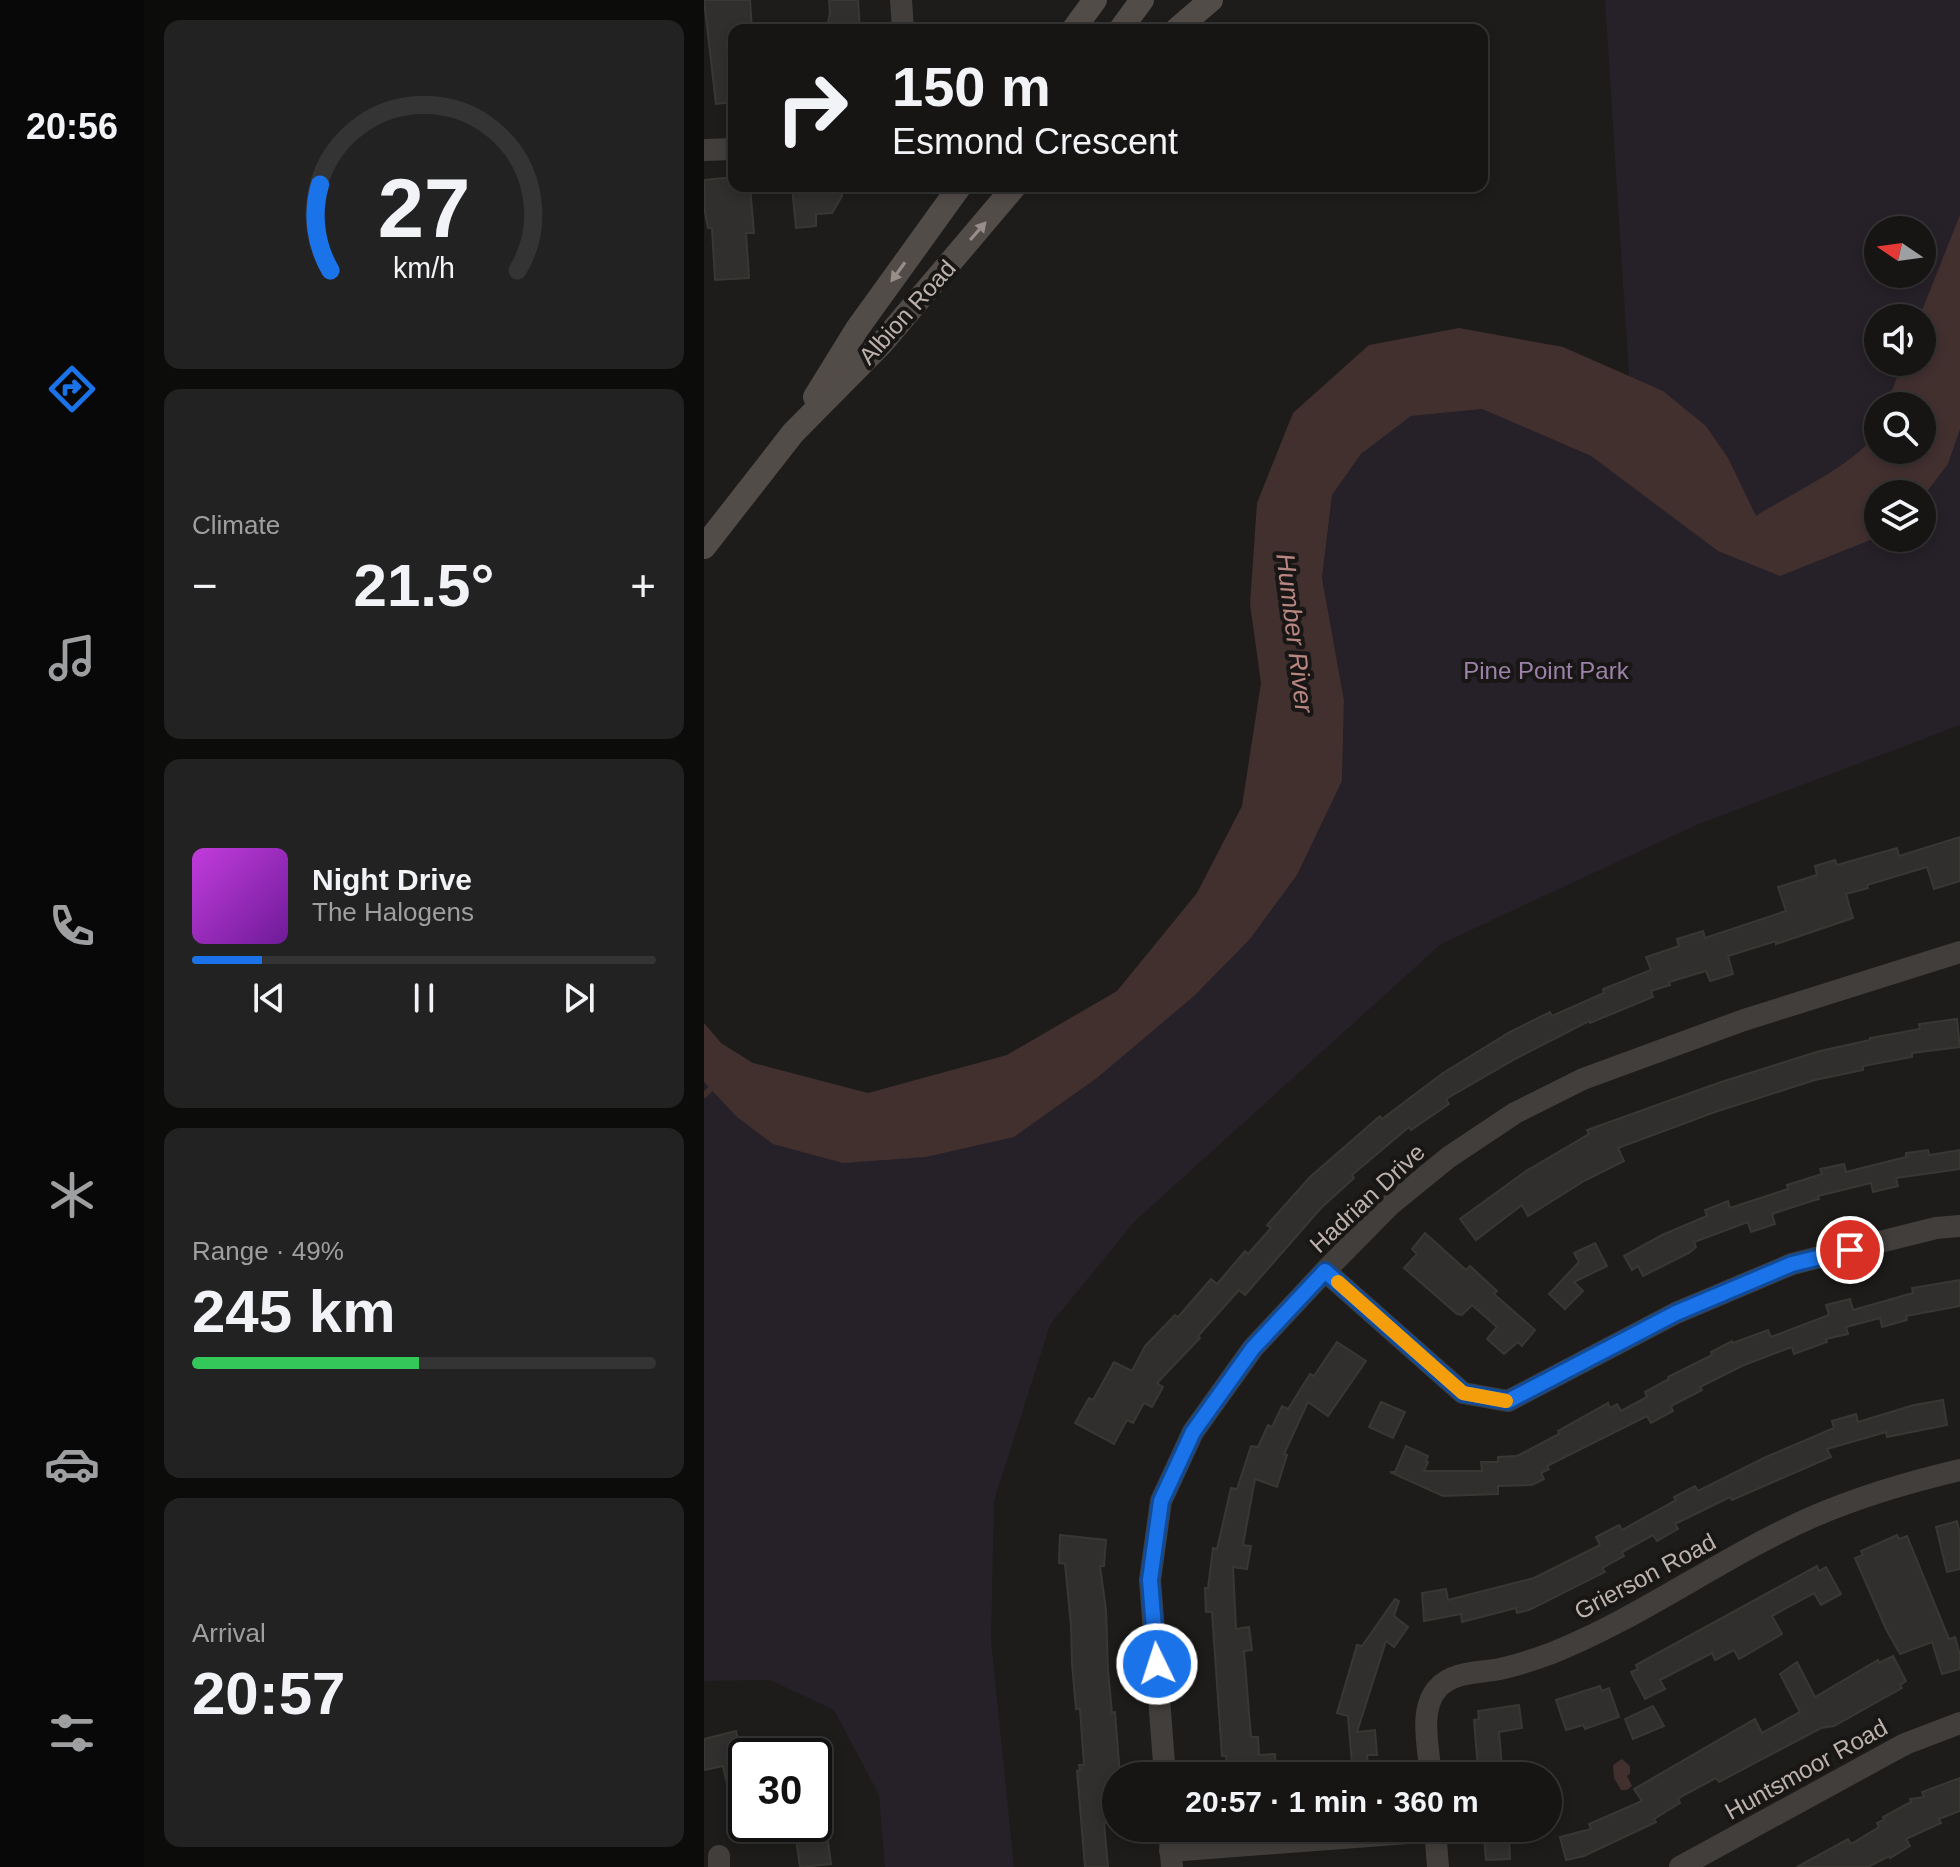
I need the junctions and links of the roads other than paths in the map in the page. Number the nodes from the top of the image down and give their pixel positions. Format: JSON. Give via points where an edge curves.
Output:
{"nodes":[{"id":1,"x":901,"y":0,"type":"edge"},
{"id":2,"x":1095,"y":0,"type":"edge"},
{"id":3,"x":1142,"y":0,"type":"edge"},
{"id":4,"x":1211,"y":0,"type":"edge"},
{"id":5,"x":903,"y":24,"type":"edge"},
{"id":6,"x":1077,"y":24,"type":"edge"},
{"id":7,"x":1124,"y":24,"type":"edge"},
{"id":8,"x":1183,"y":24,"type":"edge"},
{"id":9,"x":728,"y":149,"type":"edge"},
{"id":10,"x":704,"y":150,"type":"edge"},
{"id":11,"x":956,"y":192,"type":"edge"},
{"id":12,"x":1011,"y":192,"type":"edge"},
{"id":13,"x":793,"y":433,"type":"junction"},
{"id":14,"x":704,"y":547,"type":"edge"},
{"id":15,"x":1960,"y":952,"type":"edge"},
{"id":16,"x":1960,"y":1226,"type":"edge"},
{"id":17,"x":1325,"y":1271,"type":"junction"},
{"id":18,"x":1960,"y":1470,"type":"edge"},
{"id":19,"x":1960,"y":1723,"type":"edge"},
{"id":20,"x":1164,"y":1762,"type":"edge"},
{"id":21,"x":1430,"y":1762,"type":"edge"},
{"id":22,"x":1326,"y":1842,"type":"edge"},
{"id":23,"x":1436,"y":1842,"type":"edge"},
{"id":24,"x":1171,"y":1859,"type":"edge"},
{"id":25,"x":1438,"y":1867,"type":"edge"},
{"id":26,"x":1680,"y":1867,"type":"edge"}],
"edges":[{"from":1,"to":5,"type":"street"},
{"from":2,"to":6,"type":"main road"},
{"from":3,"to":7,"type":"main road"},
{"from":4,"to":8,"type":"main road"},
{"from":9,"to":10,"type":"street"},
{"from":11,"to":13,"type":"main road","name":"Albion Road","one_way":true,"via":[[857,329]]},
{"from":13,"to":12,"type":"main road","name":"Albion Road","one_way":true,"via":[[882,343]]},
{"from":13,"to":14,"type":"main road","name":"Albion Road"},
{"from":15,"to":17,"type":"street","name":"Hadrian Drive","via":[[1744,1020],[1583,1079],[1515,1113],[1390,1205]]},
{"from":16,"to":17,"type":"street","via":[[1792,1264],[1676,1313],[1508,1401],[1463,1393]]},
{"from":17,"to":20,"type":"street","name":"Hadrian Drive","via":[[1253,1348],[1193,1432],[1161,1501],[1150,1580]]},
{"from":18,"to":21,"type":"street","name":"Grierson Road","via":[[1900,1485],[1810,1518],[1549,1654],[1445,1681],[1428,1709]]},
{"from":19,"to":26,"type":"street","name":"Huntsmoor Road","via":[[1905,1744]]},
{"from":22,"to":24,"type":"street"},
{"from":23,"to":25,"type":"street"}]}
